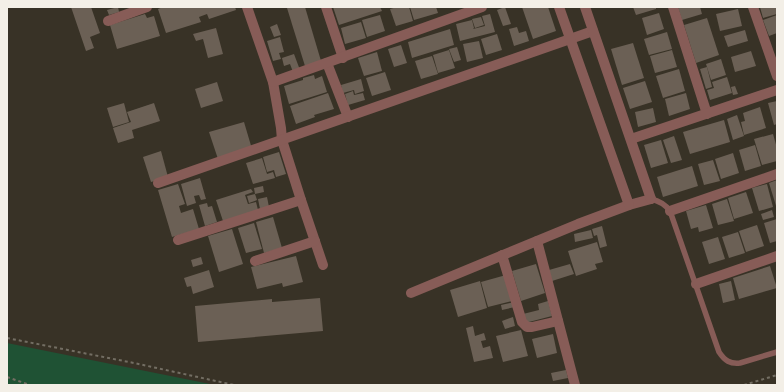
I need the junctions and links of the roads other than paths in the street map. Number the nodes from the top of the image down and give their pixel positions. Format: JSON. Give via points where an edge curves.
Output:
{"nodes":[{"id":1,"x":147,"y":7,"type":"edge"},
{"id":2,"x":247,"y":7,"type":"edge"},
{"id":3,"x":326,"y":7,"type":"edge"},
{"id":4,"x":482,"y":7,"type":"edge"},
{"id":5,"x":559,"y":7,"type":"edge"},
{"id":6,"x":585,"y":7,"type":"edge"},
{"id":7,"x":673,"y":7,"type":"edge"},
{"id":8,"x":753,"y":7,"type":"edge"},
{"id":9,"x":108,"y":21,"type":"dead end"},
{"id":10,"x":593,"y":31,"type":"junction"},
{"id":11,"x":570,"y":39,"type":"junction"},
{"id":12,"x":343,"y":58,"type":"junction"},
{"id":13,"x":328,"y":63,"type":"junction"},
{"id":14,"x":777,"y":76,"type":"edge"},
{"id":15,"x":273,"y":82,"type":"junction"},
{"id":16,"x":777,"y":90,"type":"edge"},
{"id":17,"x":707,"y":114,"type":"junction"},
{"id":18,"x":348,"y":117,"type":"junction"},
{"id":19,"x":630,"y":139,"type":"junction"},
{"id":20,"x":282,"y":140,"type":"junction"},
{"id":21,"x":777,"y":174,"type":"edge"},
{"id":22,"x":158,"y":183,"type":"dead end"},
{"id":23,"x":652,"y":199,"type":"junction"},
{"id":24,"x":301,"y":200,"type":"junction"},
{"id":25,"x":629,"y":205,"type":"junction"},
{"id":26,"x":670,"y":211,"type":"junction"},
{"id":27,"x":178,"y":240,"type":"dead end"},
{"id":28,"x":537,"y":241,"type":"junction"},
{"id":29,"x":315,"y":242,"type":"junction"},
{"id":30,"x":502,"y":255,"type":"junction"},
{"id":31,"x":777,"y":256,"type":"edge"},
{"id":32,"x":255,"y":261,"type":"dead end"},
{"id":33,"x":323,"y":265,"type":"dead end"},
{"id":34,"x":696,"y":284,"type":"junction"},
{"id":35,"x":411,"y":293,"type":"dead end"},
{"id":36,"x":558,"y":320,"type":"junction"},
{"id":37,"x":777,"y":352,"type":"edge"},
{"id":38,"x":575,"y":385,"type":"edge"}],
"edges":[{"from":1,"to":9,"type":"street"},
{"from":2,"to":15,"type":"street"},
{"from":3,"to":12,"type":"street"},
{"from":4,"to":12,"type":"street"},
{"from":5,"to":11,"type":"street"},
{"from":6,"to":10,"type":"street"},
{"from":7,"to":17,"type":"street"},
{"from":8,"to":14,"type":"street"},
{"from":10,"to":11,"type":"street"},
{"from":10,"to":19,"type":"street"},
{"from":11,"to":18,"type":"street"},
{"from":11,"to":25,"type":"street"},
{"from":12,"to":13,"type":"street"},
{"from":13,"to":15,"type":"street"},
{"from":13,"to":18,"type":"street"},
{"from":15,"to":20,"type":"street"},
{"from":16,"to":17,"type":"street"},
{"from":17,"to":19,"type":"street"},
{"from":18,"to":20,"type":"street"},
{"from":19,"to":23,"type":"street"},
{"from":20,"to":22,"type":"street"},
{"from":20,"to":24,"type":"street"},
{"from":21,"to":26,"type":"street"},
{"from":23,"to":25,"type":"street"},
{"from":23,"to":26,"type":"lane"},
{"from":24,"to":27,"type":"street"},
{"from":24,"to":29,"type":"street"},
{"from":25,"to":28,"type":"street"},
{"from":26,"to":34,"type":"lane"},
{"from":28,"to":30,"type":"street"},
{"from":28,"to":36,"type":"street"},
{"from":29,"to":32,"type":"street"},
{"from":29,"to":33,"type":"street"},
{"from":30,"to":35,"type":"street"},
{"from":30,"to":36,"type":"street","via":[[522,322],[526,327]]},
{"from":31,"to":34,"type":"street"},
{"from":34,"to":37,"type":"lane","via":[[723,358],[735,363]]},
{"from":36,"to":38,"type":"street"}]}
